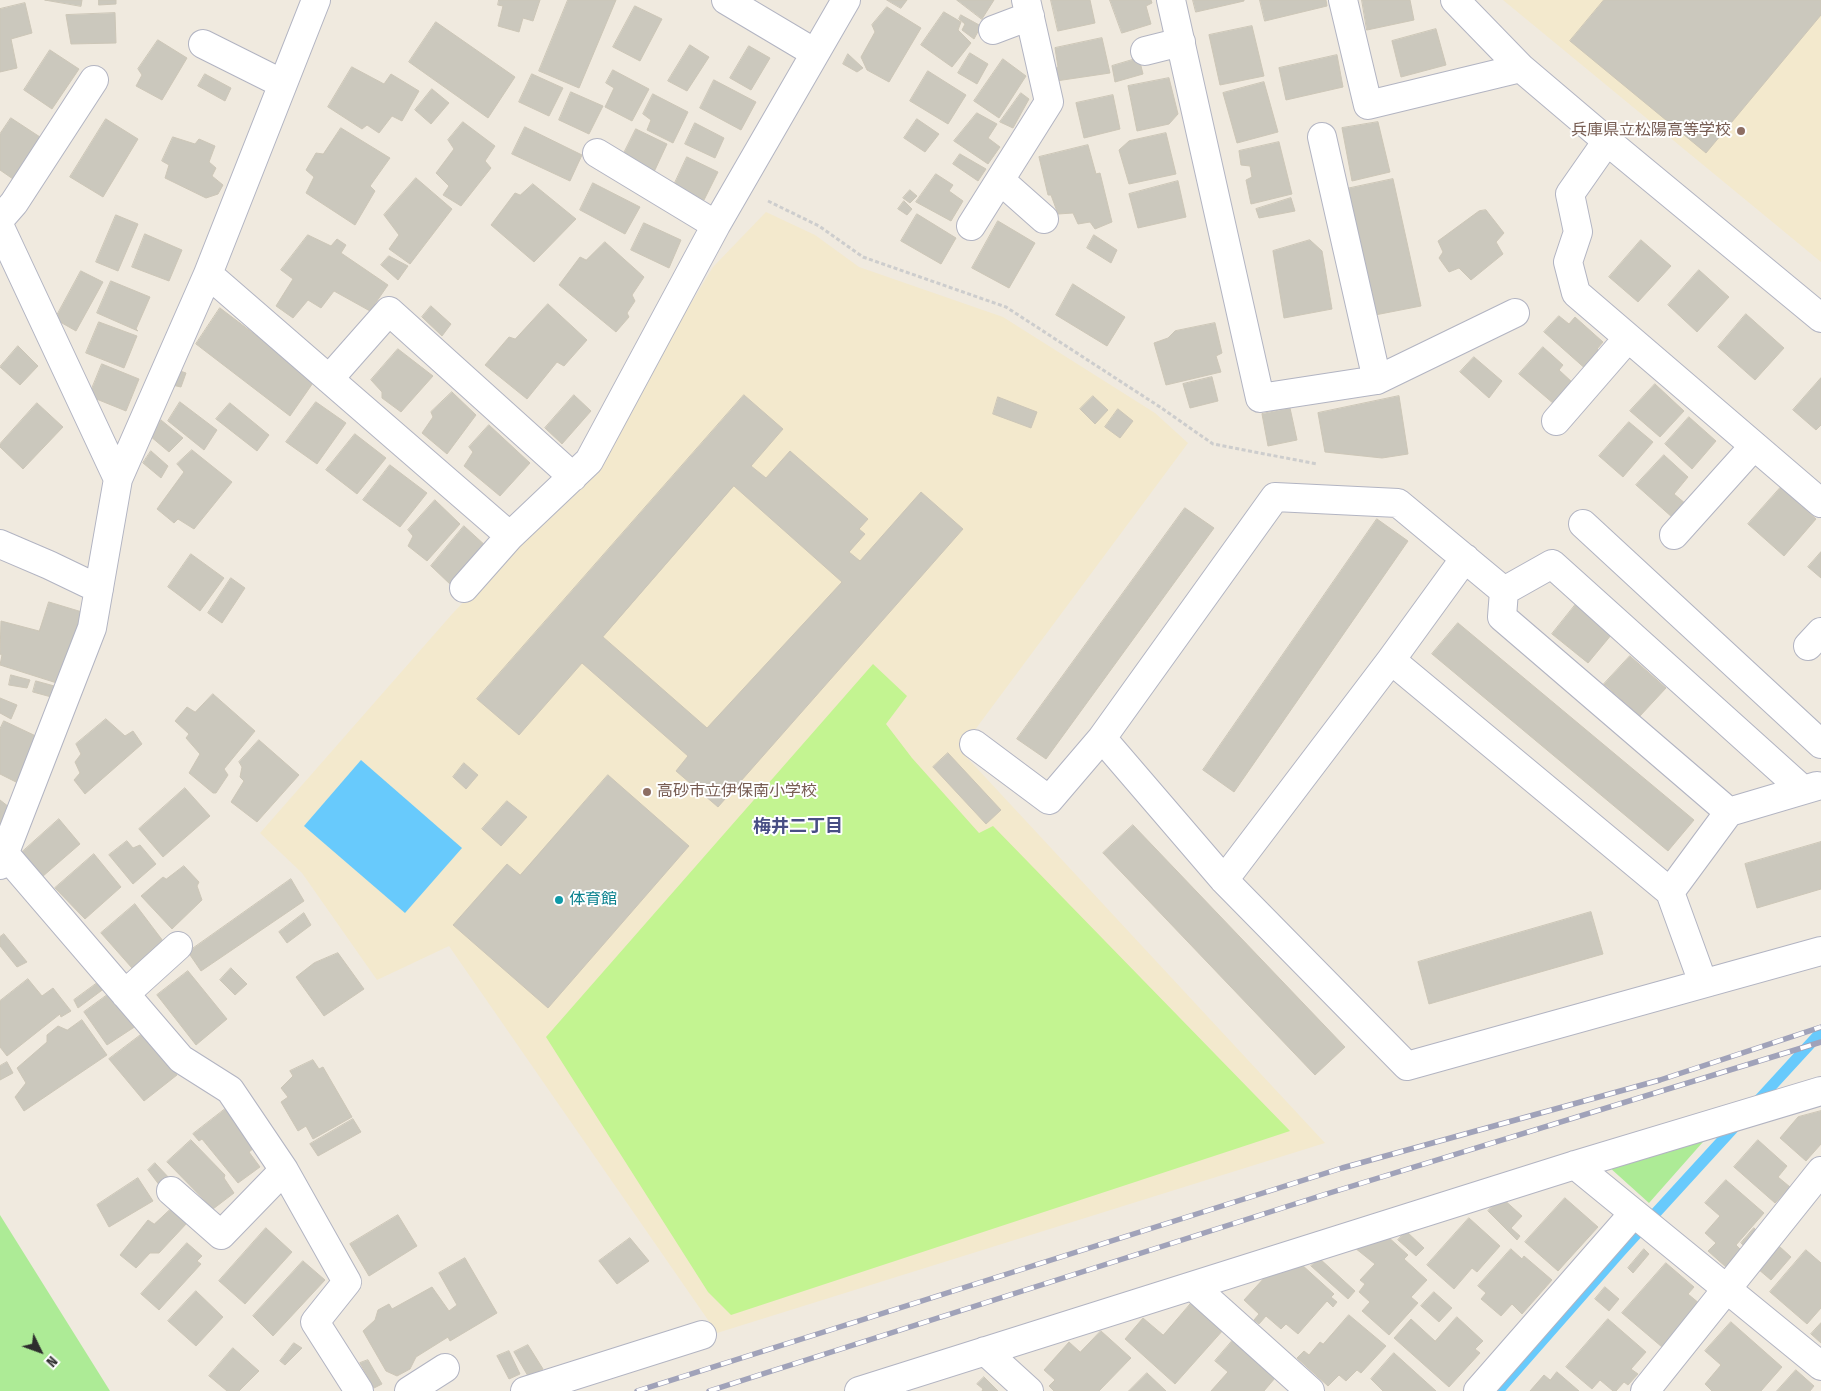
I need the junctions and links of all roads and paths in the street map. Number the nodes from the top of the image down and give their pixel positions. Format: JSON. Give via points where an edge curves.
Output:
{"nodes":[{"id":1,"x":316,"y":0,"type":"edge"},
{"id":2,"x":726,"y":0,"type":"edge"},
{"id":3,"x":846,"y":0,"type":"edge"},
{"id":4,"x":1171,"y":0,"type":"edge"},
{"id":5,"x":1344,"y":0,"type":"edge"},
{"id":6,"x":1454,"y":0,"type":"edge"},
{"id":7,"x":1028,"y":8,"type":"edge"},
{"id":8,"x":993,"y":30,"type":"dead end"},
{"id":9,"x":1181,"y":42,"type":"junction"},
{"id":10,"x":203,"y":44,"type":"dead end"},
{"id":11,"x":1145,"y":51,"type":"dead end"},
{"id":12,"x":815,"y":54,"type":"junction"},
{"id":13,"x":1521,"y":68,"type":"junction"},
{"id":14,"x":94,"y":80,"type":"dead end"},
{"id":15,"x":283,"y":84,"type":"junction"},
{"id":16,"x":1322,"y":137,"type":"dead end"},
{"id":17,"x":1606,"y":141,"type":"junction"},
{"id":18,"x":597,"y":153,"type":"dead end"},
{"id":19,"x":1000,"y":180,"type":"junction"},
{"id":20,"x":738,"y":186,"type":"junction"},
{"id":21,"x":0,"y":219,"type":"edge"},
{"id":22,"x":1044,"y":219,"type":"dead end"},
{"id":23,"x":716,"y":225,"type":"junction"},
{"id":24,"x":971,"y":226,"type":"dead end"},
{"id":25,"x":0,"y":227,"type":"edge"},
{"id":26,"x":208,"y":274,"type":"junction"},
{"id":27,"x":1515,"y":313,"type":"dead end"},
{"id":28,"x":1821,"y":318,"type":"edge"},
{"id":29,"x":1628,"y":338,"type":"junction"},
{"id":30,"x":329,"y":379,"type":"junction"},
{"id":31,"x":1377,"y":380,"type":"junction"},
{"id":32,"x":1556,"y":421,"type":"dead end"},
{"id":33,"x":1754,"y":446,"type":"junction"},
{"id":34,"x":1324,"y":465,"type":"dead end"},
{"id":35,"x":572,"y":477,"type":"junction"},
{"id":36,"x":118,"y":479,"type":"junction"},
{"id":37,"x":1821,"y":503,"type":"edge"},
{"id":38,"x":1583,"y":524,"type":"dead end"},
{"id":39,"x":1674,"y":535,"type":"dead end"},
{"id":40,"x":510,"y":536,"type":"junction"},
{"id":41,"x":0,"y":544,"type":"edge"},
{"id":42,"x":1466,"y":558,"type":"junction"},
{"id":43,"x":464,"y":588,"type":"dead end"},
{"id":44,"x":99,"y":589,"type":"junction"},
{"id":45,"x":1504,"y":591,"type":"junction"},
{"id":46,"x":1391,"y":660,"type":"junction"},
{"id":47,"x":1102,"y":738,"type":"junction"},
{"id":48,"x":974,"y":744,"type":"dead end"},
{"id":49,"x":1821,"y":744,"type":"edge"},
{"id":50,"x":1812,"y":788,"type":"edge"},
{"id":51,"x":1729,"y":812,"type":"junction"},
{"id":52,"x":3,"y":860,"type":"edge"},
{"id":53,"x":1224,"y":880,"type":"junction"},
{"id":54,"x":1670,"y":892,"type":"junction"},
{"id":55,"x":178,"y":946,"type":"dead end"},
{"id":56,"x":1821,"y":950,"type":"edge"},
{"id":57,"x":1703,"y":983,"type":"junction"},
{"id":58,"x":125,"y":994,"type":"junction"},
{"id":59,"x":1821,"y":1091,"type":"edge"},
{"id":60,"x":1575,"y":1165,"type":"junction"},
{"id":61,"x":284,"y":1170,"type":"junction"},
{"id":62,"x":1821,"y":1171,"type":"edge"},
{"id":63,"x":171,"y":1191,"type":"dead end"},
{"id":64,"x":1633,"y":1214,"type":"junction"},
{"id":65,"x":1193,"y":1286,"type":"junction"},
{"id":66,"x":1725,"y":1289,"type":"junction"},
{"id":67,"x":702,"y":1335,"type":"dead end"},
{"id":68,"x":985,"y":1351,"type":"junction"},
{"id":69,"x":1821,"y":1366,"type":"edge"},
{"id":70,"x":445,"y":1368,"type":"dead end"},
{"id":71,"x":359,"y":1391,"type":"edge"},
{"id":72,"x":409,"y":1391,"type":"edge"},
{"id":73,"x":524,"y":1391,"type":"edge"},
{"id":74,"x":859,"y":1391,"type":"edge"},
{"id":75,"x":1029,"y":1391,"type":"edge"},
{"id":76,"x":1310,"y":1391,"type":"edge"},
{"id":77,"x":1478,"y":1391,"type":"edge"},
{"id":78,"x":1645,"y":1391,"type":"edge"}],
"edges":[{"from":1,"to":15,"type":"street"},
{"from":2,"to":12,"type":"street"},
{"from":3,"to":12,"type":"street"},
{"from":4,"to":9,"type":"street"},
{"from":5,"to":13,"type":"street","via":[[1368,105]]},
{"from":6,"to":13,"type":"street"},
{"from":7,"to":8,"type":"street"},
{"from":7,"to":19,"type":"street","via":[[1049,102]]},
{"from":9,"to":11,"type":"street"},
{"from":9,"to":31,"type":"street","via":[[1260,398]]},
{"from":10,"to":15,"type":"street"},
{"from":12,"to":20,"type":"street"},
{"from":13,"to":17,"type":"street"},
{"from":14,"to":21,"type":"street","via":[[14,203]]},
{"from":15,"to":26,"type":"street"},
{"from":16,"to":31,"type":"street"},
{"from":17,"to":28,"type":"street"},
{"from":17,"to":29,"type":"street","via":[[1570,194],[1578,232],[1568,262],[1576,293]]},
{"from":18,"to":23,"type":"street"},
{"from":19,"to":22,"type":"street"},
{"from":19,"to":24,"type":"street"},
{"from":20,"to":23,"type":"street"},
{"from":20,"to":34,"type":"path","via":[[820,226],[863,257],[1006,307],[1213,444]]},
{"from":23,"to":35,"type":"street","via":[[589,461]]},
{"from":25,"to":36,"type":"street"},
{"from":26,"to":30,"type":"street"},
{"from":26,"to":36,"type":"street"},
{"from":27,"to":31,"type":"street"},
{"from":29,"to":32,"type":"street"},
{"from":29,"to":33,"type":"street"},
{"from":30,"to":35,"type":"street","via":[[390,311]]},
{"from":30,"to":40,"type":"street"},
{"from":33,"to":37,"type":"street"},
{"from":33,"to":39,"type":"street"},
{"from":35,"to":40,"type":"street"},
{"from":36,"to":44,"type":"street"},
{"from":38,"to":49,"type":"street"},
{"from":40,"to":43,"type":"street"},
{"from":41,"to":44,"type":"street"},
{"from":42,"to":45,"type":"street"},
{"from":42,"to":46,"type":"street"},
{"from":42,"to":47,"type":"street","via":[[1398,503],[1275,497]]},
{"from":44,"to":52,"type":"street","via":[[92,628]]},
{"from":45,"to":50,"type":"street","via":[[1552,564]]},
{"from":45,"to":51,"type":"street","via":[[1502,617]]},
{"from":46,"to":53,"type":"street"},
{"from":46,"to":54,"type":"street"},
{"from":47,"to":48,"type":"street","via":[[1049,800]]},
{"from":47,"to":53,"type":"street"},
{"from":50,"to":51,"type":"street"},
{"from":51,"to":54,"type":"street"},
{"from":52,"to":58,"type":"street"},
{"from":53,"to":57,"type":"street","via":[[1407,1066]]},
{"from":54,"to":57,"type":"street"},
{"from":55,"to":58,"type":"street"},
{"from":56,"to":57,"type":"street"},
{"from":58,"to":61,"type":"street","via":[[181,1059],[230,1090]]},
{"from":59,"to":60,"type":"street"},
{"from":60,"to":64,"type":"street"},
{"from":60,"to":65,"type":"street"},
{"from":61,"to":63,"type":"street","via":[[221,1235]]},
{"from":61,"to":71,"type":"street","via":[[347,1282],[315,1322]]},
{"from":62,"to":66,"type":"street"},
{"from":64,"to":66,"type":"street"},
{"from":64,"to":77,"type":"street"},
{"from":65,"to":68,"type":"street"},
{"from":65,"to":76,"type":"street"},
{"from":66,"to":69,"type":"street"},
{"from":66,"to":78,"type":"street"},
{"from":67,"to":73,"type":"street"},
{"from":68,"to":74,"type":"street"},
{"from":68,"to":75,"type":"street"},
{"from":70,"to":72,"type":"street"}]}
